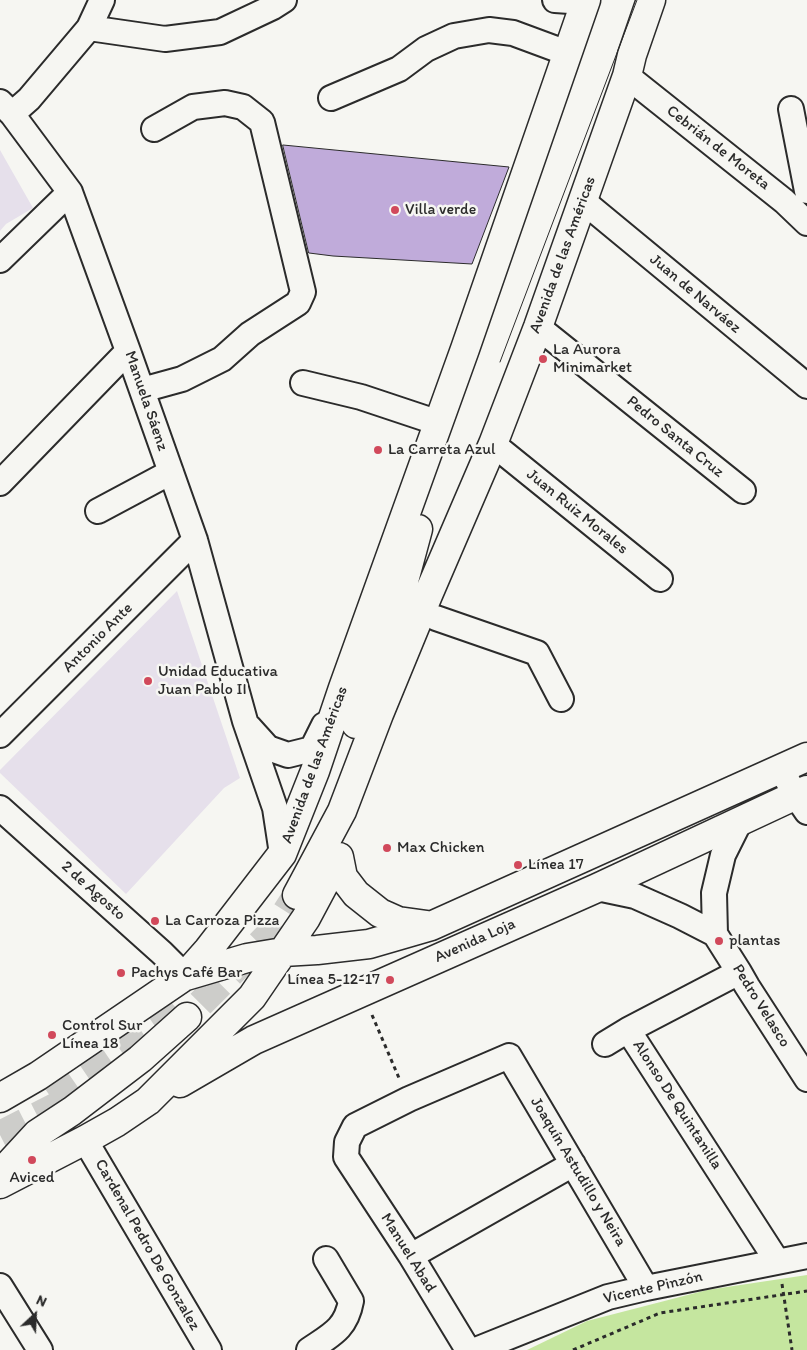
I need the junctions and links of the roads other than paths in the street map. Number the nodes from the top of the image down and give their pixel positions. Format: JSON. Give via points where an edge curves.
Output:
{"nodes":[{"id":1,"x":102,"y":0,"type":"edge"},
{"id":2,"x":284,"y":0,"type":"edge"},
{"id":3,"x":555,"y":0,"type":"edge"},
{"id":4,"x":651,"y":0,"type":"edge"},
{"id":5,"x":585,"y":1,"type":"edge"},
{"id":6,"x":89,"y":28,"type":"junction"},
{"id":7,"x":567,"y":54,"type":"junction"},
{"id":8,"x":626,"y":76,"type":"junction"},
{"id":9,"x":331,"y":98,"type":"dead end"},
{"id":10,"x":6,"y":108,"type":"edge"},
{"id":11,"x":792,"y":109,"type":"dead end"},
{"id":12,"x":154,"y":129,"type":"dead end"},
{"id":13,"x":70,"y":192,"type":"junction"},
{"id":14,"x":807,"y":192,"type":"edge"},
{"id":15,"x":583,"y":201,"type":"junction"},
{"id":16,"x":807,"y":223,"type":"edge"},
{"id":17,"x":0,"y":260,"type":"edge"},
{"id":18,"x":538,"y":327,"type":"junction"},
{"id":19,"x":465,"y":349,"type":"junction"},
{"id":20,"x":128,"y":350,"type":"junction"},
{"id":21,"x":303,"y":383,"type":"dead end"},
{"id":22,"x":807,"y":386,"type":"edge"},
{"id":23,"x":142,"y":390,"type":"junction"},
{"id":24,"x":439,"y":423,"type":"junction"},
{"id":25,"x":493,"y":444,"type":"junction"},
{"id":26,"x":171,"y":472,"type":"junction"},
{"id":27,"x":0,"y":483,"type":"edge"},
{"id":28,"x":743,"y":491,"type":"dead end"},
{"id":29,"x":466,"y":506,"type":"junction"},
{"id":30,"x":98,"y":511,"type":"dead end"},
{"id":31,"x":195,"y":540,"type":"junction"},
{"id":32,"x":660,"y":579,"type":"dead end"},
{"id":33,"x":436,"y":618,"type":"junction"},
{"id":34,"x":343,"y":688,"type":"junction"},
{"id":35,"x":561,"y":699,"type":"dead end"},
{"id":36,"x":245,"y":722,"type":"junction"},
{"id":37,"x":0,"y":735,"type":"edge"},
{"id":38,"x":807,"y":757,"type":"edge"},
{"id":39,"x":781,"y":769,"type":"junction"},
{"id":40,"x":803,"y":800,"type":"edge"},
{"id":41,"x":0,"y":808,"type":"edge"},
{"id":42,"x":740,"y":821,"type":"junction"},
{"id":43,"x":282,"y":854,"type":"junction"},
{"id":44,"x":339,"y":857,"type":"junction"},
{"id":45,"x":597,"y":888,"type":"junction"},
{"id":46,"x":431,"y":926,"type":"junction"},
{"id":47,"x":716,"y":934,"type":"junction"},
{"id":48,"x":283,"y":952,"type":"junction"},
{"id":49,"x":739,"y":972,"type":"junction"},
{"id":50,"x":185,"y":976,"type":"junction"},
{"id":51,"x":187,"y":1017,"type":"tunnel mouth"},
{"id":52,"x":628,"y":1030,"type":"junction"},
{"id":53,"x":605,"y":1044,"type":"dead end"},
{"id":54,"x":807,"y":1079,"type":"edge"},
{"id":55,"x":0,"y":1098,"type":"edge"},
{"id":56,"x":148,"y":1101,"type":"junction"},
{"id":57,"x":85,"y":1140,"type":"junction"},
{"id":58,"x":346,"y":1157,"type":"joint"},
{"id":59,"x":573,"y":1164,"type":"junction"},
{"id":60,"x":0,"y":1174,"type":"edge"},
{"id":61,"x":0,"y":1184,"type":"edge"},
{"id":62,"x":411,"y":1256,"type":"junction"},
{"id":63,"x":807,"y":1256,"type":"edge"},
{"id":64,"x":326,"y":1259,"type":"dead end"},
{"id":65,"x":777,"y":1261,"type":"junction"},
{"id":66,"x":0,"y":1286,"type":"edge"},
{"id":67,"x":646,"y":1288,"type":"junction"},
{"id":68,"x":40,"y":1350,"type":"edge"},
{"id":69,"x":209,"y":1350,"type":"edge"},
{"id":70,"x":309,"y":1350,"type":"edge"},
{"id":71,"x":468,"y":1350,"type":"edge"},
{"id":72,"x":476,"y":1350,"type":"edge"}],
"edges":[{"from":1,"to":6,"type":"street"},
{"from":2,"to":6,"type":"street","via":[[220,32],[165,40]]},
{"from":3,"to":5,"type":"street"},
{"from":4,"to":8,"type":"main road","name":"Avenida de las Américas"},
{"from":5,"to":7,"type":"main road","name":"Avenida de las Américas"},
{"from":6,"to":10,"type":"street","via":[[29,99]]},
{"from":7,"to":9,"type":"street","via":[[513,33],[489,30],[454,36],[426,49],[399,69]]},
{"from":7,"to":19,"type":"main road","name":"Avenida de las Américas"},
{"from":8,"to":15,"type":"main road","name":"Avenida de las Américas"},
{"from":8,"to":16,"type":"street","name":"Cebrián de Moreta","via":[[784,201]]},
{"from":10,"to":13,"type":"street","name":"Manuela Sáenz"},
{"from":11,"to":14,"type":"street"},
{"from":12,"to":23,"type":"street","via":[[193,107],[226,103],[243,107],[262,122],[303,292],[298,303],[250,334],[222,359],[182,379]]},
{"from":13,"to":17,"type":"street"},
{"from":13,"to":20,"type":"street","name":"Manuela Sáenz"},
{"from":15,"to":18,"type":"main road","name":"Avenida de las Américas"},
{"from":15,"to":22,"type":"street","name":"Juan de Narváez"},
{"from":18,"to":25,"type":"main road","name":"Avenida de las Américas"},
{"from":18,"to":28,"type":"street","name":"Pedro Santa Cruz"},
{"from":19,"to":24,"type":"main road","name":"Avenida de las Américas"},
{"from":19,"to":29,"type":"main road","name":"Avenida de las Américas","via":[[401,592],[328,800],[290,892],[342,811]]},
{"from":20,"to":23,"type":"street","name":"Manuela Sáenz"},
{"from":20,"to":27,"type":"street"},
{"from":21,"to":24,"type":"street","via":[[361,397]]},
{"from":23,"to":26,"type":"street","name":"Manuela Sáenz"},
{"from":24,"to":34,"type":"main road","name":"Avenida de las Américas"},
{"from":25,"to":29,"type":"main road","name":"Avenida de las Américas"},
{"from":25,"to":32,"type":"street","name":"Juan Ruiz Morales"},
{"from":26,"to":30,"type":"street"},
{"from":26,"to":31,"type":"street","name":"Manuela Sáenz"},
{"from":29,"to":33,"type":"main road","name":"Avenida de las Américas"},
{"from":31,"to":36,"type":"street","name":"Manuela Sáenz"},
{"from":31,"to":37,"type":"street","name":"Antonio Ante"},
{"from":33,"to":35,"type":"street","via":[[537,653]]},
{"from":33,"to":44,"type":"main road","name":"Avenida de las Américas"},
{"from":34,"to":36,"type":"street","name":"Manuela Sáenz","via":[[312,749],[288,755],[268,748]]},
{"from":34,"to":43,"type":"main road","name":"Avenida de las Américas"},
{"from":36,"to":43,"type":"street","name":"Manuela Sáenz","via":[[275,808]]},
{"from":38,"to":39,"type":"main road","name":"Avenida Loja"},
{"from":39,"to":40,"type":"street"},
{"from":39,"to":46,"type":"main road","name":"Avenida Loja"},
{"from":40,"to":42,"type":"main road","name":"Avenida Loja"},
{"from":41,"to":50,"type":"street","name":"2 de Agosto"},
{"from":42,"to":45,"type":"main road","name":"Avenida Loja"},
{"from":42,"to":47,"type":"street","name":"Pedro Velasco","via":[[723,856],[714,893]]},
{"from":43,"to":50,"type":"main road","name":"Avenida de las Américas"},
{"from":44,"to":46,"type":"main road","via":[[343,877],[356,894],[380,913],[398,921]]},
{"from":44,"to":48,"type":"main road","name":"Avenida de las Américas","via":[[306,918]]},
{"from":45,"to":47,"type":"street","via":[[635,896]]},
{"from":45,"to":56,"type":"main road","name":"Avenida Loja","via":[[254,1040]]},
{"from":46,"to":48,"type":"main road","name":"Avenida Loja","via":[[369,944]]},
{"from":47,"to":49,"type":"street","name":"Pedro Velasco"},
{"from":48,"to":50,"type":"main road","name":"Avenida Loja","via":[[247,958]]},
{"from":48,"to":56,"type":"main road","name":"Avenida de las Américas","via":[[252,997]]},
{"from":49,"to":52,"type":"street","name":"Alonso De Quintanilla"},
{"from":49,"to":54,"type":"street","name":"Pedro Velasco"},
{"from":50,"to":55,"type":"main road","name":"Avenida de las Américas","via":[[38,1076]]},
{"from":51,"to":60,"type":"main road","via":[[140,1059],[37,1134]]},
{"from":52,"to":53,"type":"street"},
{"from":52,"to":65,"type":"street","name":"Alonso De Quintanilla"},
{"from":56,"to":57,"type":"main road","name":"Avenida de las Américas"},
{"from":57,"to":61,"type":"main road","name":"Avenida de las Américas"},
{"from":57,"to":69,"type":"street","name":"Cardenal Pedro De Gonzalez"},
{"from":58,"to":59,"type":"street","name":"Joaquín Astudillo y Neira","via":[[355,1126],[408,1099],[509,1056]]},
{"from":58,"to":62,"type":"street","name":"Manuel Abad"},
{"from":59,"to":62,"type":"street"},
{"from":59,"to":67,"type":"street","name":"Joaquín Astudillo y Neira"},
{"from":62,"to":71,"type":"street","name":"Manuel Abad"},
{"from":63,"to":65,"type":"street","name":"Vicente Pinzón"},
{"from":64,"to":70,"type":"street","via":[[351,1300],[349,1313],[337,1332]]},
{"from":65,"to":67,"type":"street","name":"Vicente Pinzón"},
{"from":66,"to":68,"type":"street"},
{"from":67,"to":72,"type":"street","name":"Vicente Pinzón","via":[[608,1297]]}]}
